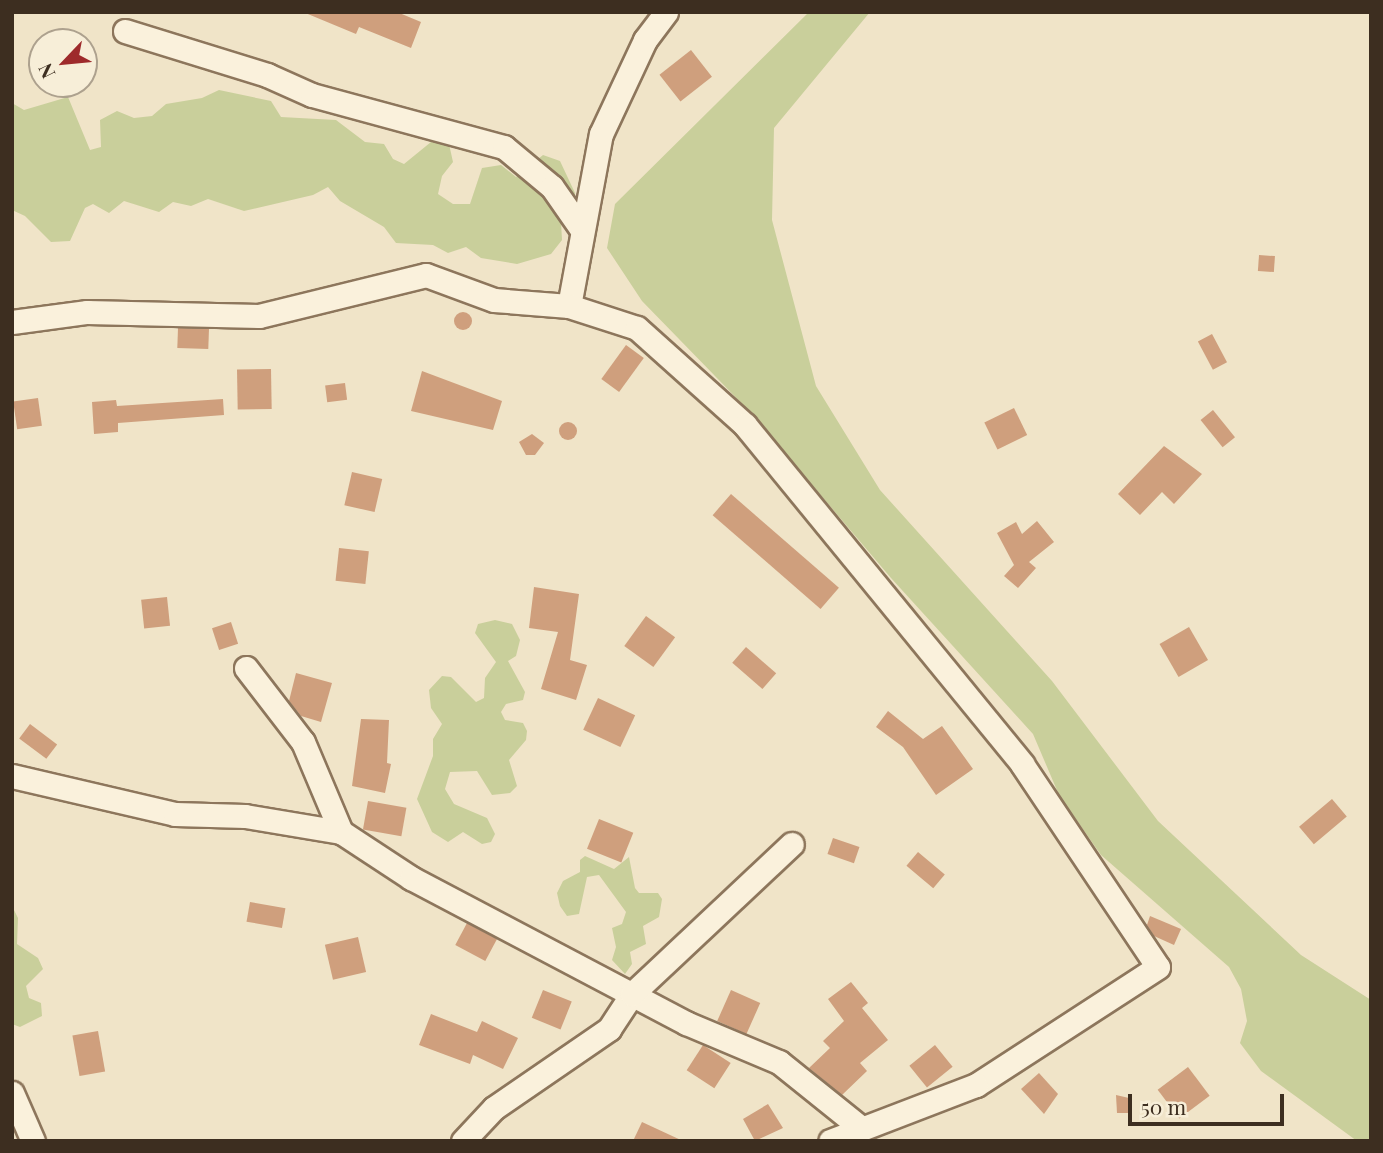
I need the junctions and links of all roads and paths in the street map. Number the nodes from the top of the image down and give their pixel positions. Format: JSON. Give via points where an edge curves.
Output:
{"nodes":[{"id":1,"x":666,"y":12,"type":"edge"},
{"id":2,"x":125,"y":31,"type":"dead end"},
{"id":3,"x":582,"y":230,"type":"junction"},
{"id":4,"x":569,"y":306,"type":"junction"},
{"id":5,"x":12,"y":322,"type":"edge"},
{"id":6,"x":246,"y":668,"type":"dead end"},
{"id":7,"x":12,"y":776,"type":"edge"},
{"id":8,"x":341,"y":832,"type":"junction"},
{"id":9,"x":792,"y":844,"type":"dead end"},
{"id":10,"x":632,"y":994,"type":"junction"},
{"id":11,"x":12,"y":1093,"type":"edge"},
{"id":12,"x":861,"y":1128,"type":"junction"},
{"id":13,"x":33,"y":1141,"type":"edge"},
{"id":14,"x":463,"y":1141,"type":"edge"},
{"id":15,"x":830,"y":1141,"type":"edge"}],
"edges":[{"from":1,"to":3,"type":"street","via":[[645,40],[601,134]]},
{"from":2,"to":3,"type":"street","via":[[267,75],[312,95],[504,147],[552,187]]},
{"from":3,"to":4,"type":"street"},
{"from":4,"to":5,"type":"street","via":[[494,300],[426,275],[259,316],[87,312]]},
{"from":4,"to":12,"type":"street","via":[[638,328],[745,425],[1021,764],[1158,967],[976,1085]]},
{"from":6,"to":8,"type":"street","via":[[303,742]]},
{"from":7,"to":8,"type":"street","via":[[176,814],[245,816]]},
{"from":8,"to":10,"type":"street","via":[[411,878]]},
{"from":9,"to":10,"type":"street"},
{"from":10,"to":12,"type":"street","via":[[686,1023],[779,1062]]},
{"from":10,"to":14,"type":"street","via":[[609,1029],[504,1100]]},
{"from":11,"to":13,"type":"street"},
{"from":12,"to":15,"type":"street"}]}
